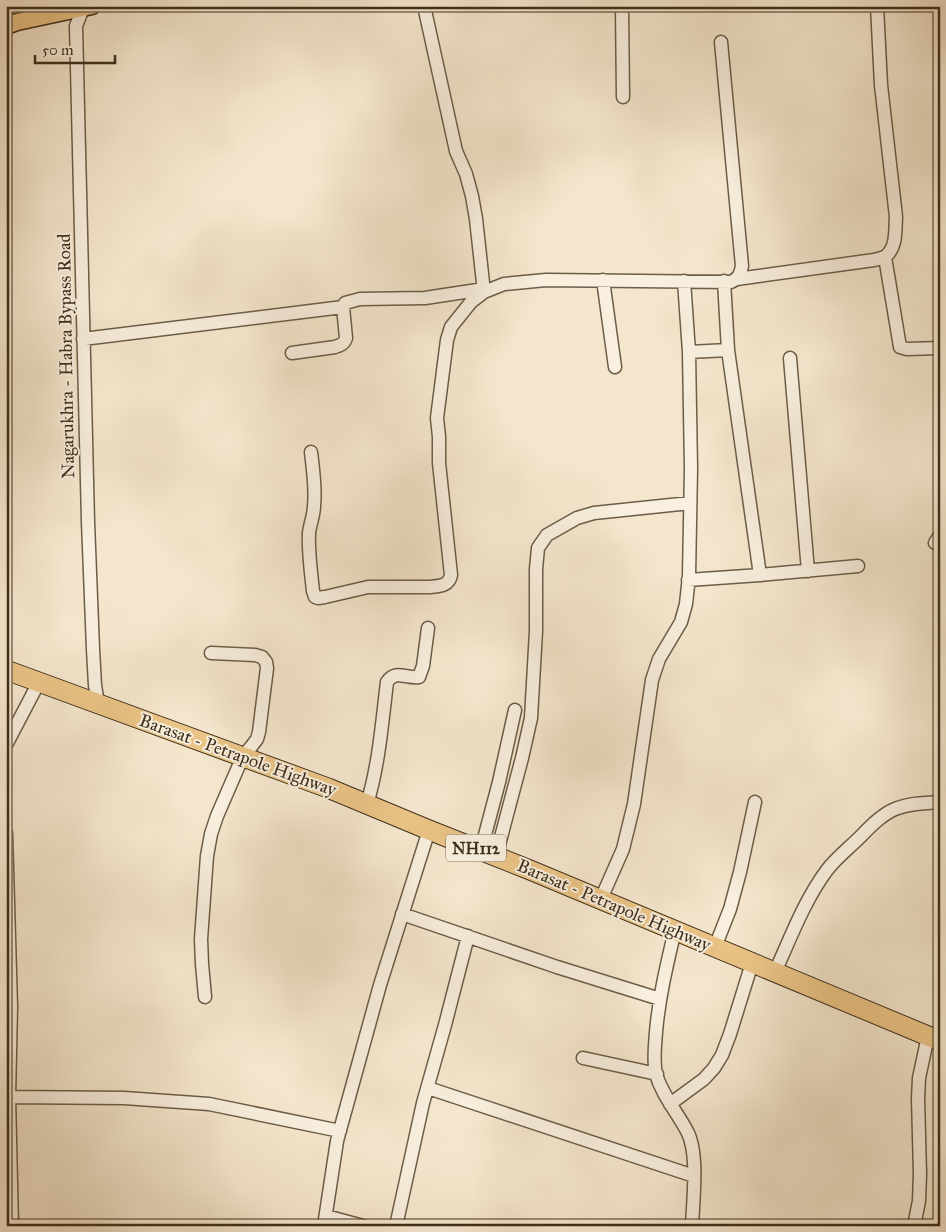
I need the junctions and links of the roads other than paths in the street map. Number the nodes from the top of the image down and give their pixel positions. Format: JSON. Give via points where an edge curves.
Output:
{"nodes":[{"id":1,"x":424,"y":6,"type":"edge"},
{"id":2,"x":622,"y":6,"type":"edge"},
{"id":3,"x":877,"y":6,"type":"edge"},
{"id":4,"x":81,"y":9,"type":"edge"},
{"id":5,"x":6,"y":26,"type":"edge"},
{"id":6,"x":721,"y":42,"type":"dead end"},
{"id":7,"x":623,"y":96,"type":"dead end"},
{"id":8,"x":885,"y":257,"type":"junction"},
{"id":9,"x":737,"y":279,"type":"junction"},
{"id":10,"x":603,"y":280,"type":"junction"},
{"id":11,"x":684,"y":281,"type":"junction"},
{"id":12,"x":724,"y":281,"type":"junction"},
{"id":13,"x":484,"y":291,"type":"junction"},
{"id":14,"x":343,"y":307,"type":"junction"},
{"id":15,"x":83,"y":339,"type":"junction"},
{"id":16,"x":940,"y":348,"type":"edge"},
{"id":17,"x":728,"y":350,"type":"junction"},
{"id":18,"x":689,"y":352,"type":"junction"},
{"id":19,"x":292,"y":353,"type":"dead end"},
{"id":20,"x":790,"y":358,"type":"dead end"},
{"id":21,"x":615,"y":367,"type":"dead end"},
{"id":22,"x":311,"y":452,"type":"dead end"},
{"id":23,"x":690,"y":504,"type":"junction"},
{"id":24,"x":858,"y":566,"type":"dead end"},
{"id":25,"x":808,"y":571,"type":"junction"},
{"id":26,"x":760,"y":575,"type":"junction"},
{"id":27,"x":688,"y":580,"type":"junction"},
{"id":28,"x":428,"y":628,"type":"dead end"},
{"id":29,"x":211,"y":653,"type":"dead end"},
{"id":30,"x":6,"y":670,"type":"edge"},
{"id":31,"x":39,"y":682,"type":"junction"},
{"id":32,"x":98,"y":704,"type":"junction"},
{"id":33,"x":515,"y":710,"type":"dead end"},
{"id":34,"x":6,"y":745,"type":"edge"},
{"id":35,"x":242,"y":756,"type":"junction"},
{"id":36,"x":755,"y":802,"type":"dead end"},
{"id":37,"x":940,"y":802,"type":"edge"},
{"id":38,"x":367,"y":804,"type":"junction"},
{"id":39,"x":429,"y":830,"type":"junction"},
{"id":40,"x":6,"y":833,"type":"edge"},
{"id":41,"x":489,"y":853,"type":"junction"},
{"id":42,"x":601,"y":899,"type":"junction"},
{"id":43,"x":402,"y":914,"type":"junction"},
{"id":44,"x":675,"y":930,"type":"junction"},
{"id":45,"x":468,"y":936,"type":"junction"},
{"id":46,"x":715,"y":947,"type":"junction"},
{"id":47,"x":752,"y":962,"type":"junction"},
{"id":48,"x":775,"y":972,"type":"junction"},
{"id":49,"x":8,"y":989,"type":"edge"},
{"id":50,"x":205,"y":997,"type":"dead end"},
{"id":51,"x":660,"y":998,"type":"junction"},
{"id":52,"x":934,"y":1038,"type":"edge"},
{"id":53,"x":583,"y":1058,"type":"dead end"},
{"id":54,"x":656,"y":1074,"type":"junction"},
{"id":55,"x":428,"y":1088,"type":"junction"},
{"id":56,"x":9,"y":1097,"type":"junction"},
{"id":57,"x":670,"y":1104,"type":"junction"},
{"id":58,"x":8,"y":1110,"type":"edge"},
{"id":59,"x":340,"y":1130,"type":"junction"},
{"id":60,"x":694,"y":1176,"type":"junction"},
{"id":61,"x":325,"y":1221,"type":"edge"},
{"id":62,"x":12,"y":1226,"type":"edge"},
{"id":63,"x":363,"y":1226,"type":"edge"},
{"id":64,"x":396,"y":1226,"type":"edge"},
{"id":65,"x":692,"y":1226,"type":"edge"},
{"id":66,"x":914,"y":1226,"type":"edge"}],
"edges":[{"from":1,"to":13,"type":"street","via":[[456,151],[472,196]]},
{"from":2,"to":7,"type":"street"},
{"from":3,"to":8,"type":"street","via":[[881,85],[896,217],[895,239]]},
{"from":4,"to":5,"type":"main road"},
{"from":4,"to":15,"type":"street","name":"Nagarukhra - Habra Bypass Road","via":[[76,26]]},
{"from":6,"to":9,"type":"street","via":[[742,266]]},
{"from":8,"to":9,"type":"street"},
{"from":8,"to":16,"type":"street","via":[[900,347]]},
{"from":9,"to":12,"type":"street"},
{"from":10,"to":11,"type":"street"},
{"from":10,"to":13,"type":"street","via":[[546,280],[504,284]]},
{"from":10,"to":21,"type":"street"},
{"from":11,"to":12,"type":"street"},
{"from":11,"to":18,"type":"street"},
{"from":12,"to":17,"type":"street"},
{"from":13,"to":14,"type":"street","via":[[425,298],[360,299],[345,303]]},
{"from":13,"to":22,"type":"street","via":[[470,302],[451,327],[447,340],[437,418],[451,574],[446,584],[368,587],[315,597],[309,533],[315,500]]},
{"from":14,"to":15,"type":"street"},
{"from":14,"to":19,"type":"street","via":[[345,342]]},
{"from":15,"to":32,"type":"street","name":"Nagarukhra - Habra Bypass Road","via":[[93,649]]},
{"from":17,"to":18,"type":"street"},
{"from":17,"to":26,"type":"street"},
{"from":18,"to":23,"type":"street"},
{"from":20,"to":25,"type":"street"},
{"from":23,"to":27,"type":"street"},
{"from":23,"to":41,"type":"street","via":[[594,513],[563,525],[547,535],[538,548],[531,718],[522,758]]},
{"from":24,"to":25,"type":"street"},
{"from":25,"to":26,"type":"street"},
{"from":26,"to":27,"type":"street"},
{"from":27,"to":42,"type":"street","via":[[686,604],[680,622],[659,659],[652,680],[634,804],[623,850]]},
{"from":28,"to":38,"type":"street","via":[[419,677],[396,675],[390,676],[387,682],[378,754]]},
{"from":29,"to":35,"type":"street","via":[[262,657],[266,662],[259,732]]},
{"from":30,"to":31,"type":"highway","name":"Barasat - Petrapole Highway","number":"NH112"},
{"from":31,"to":32,"type":"highway","name":"Barasat - Petrapole Highway","number":"NH112"},
{"from":31,"to":34,"type":"street"},
{"from":32,"to":35,"type":"highway","name":"Barasat - Petrapole Highway","number":"NH112"},
{"from":33,"to":41,"type":"street","via":[[499,782]]},
{"from":35,"to":38,"type":"highway","name":"Barasat - Petrapole Highway","number":"NH112"},
{"from":35,"to":50,"type":"street","via":[[211,834],[201,939]]},
{"from":36,"to":46,"type":"street","via":[[730,910]]},
{"from":37,"to":48,"type":"street","via":[[917,803],[892,810],[828,868],[799,919]]},
{"from":38,"to":39,"type":"highway","name":"Barasat - Petrapole Highway","number":"NH112"},
{"from":39,"to":41,"type":"highway","name":"Barasat - Petrapole Highway","number":"NH112"},
{"from":39,"to":43,"type":"street"},
{"from":40,"to":49,"type":"street"},
{"from":41,"to":42,"type":"highway","name":"Barasat - Petrapole Highway","number":"NH112"},
{"from":42,"to":44,"type":"highway","name":"Barasat - Petrapole Highway","number":"NH112"},
{"from":43,"to":45,"type":"street"},
{"from":43,"to":59,"type":"street"},
{"from":44,"to":46,"type":"highway","name":"Barasat - Petrapole Highway","number":"NH112"},
{"from":44,"to":51,"type":"street"},
{"from":45,"to":51,"type":"street"},
{"from":45,"to":55,"type":"street"},
{"from":46,"to":47,"type":"highway","name":"Barasat - Petrapole Highway","number":"NH112"},
{"from":47,"to":48,"type":"highway","name":"Barasat - Petrapole Highway","number":"NH112"},
{"from":47,"to":57,"type":"street","via":[[722,1055],[704,1079]]},
{"from":48,"to":52,"type":"highway","name":"Barasat - Petrapole Highway","number":"NH112"},
{"from":49,"to":56,"type":"street"},
{"from":51,"to":54,"type":"street","via":[[654,1057]]},
{"from":52,"to":66,"type":"street","via":[[920,1078],[919,1201]]},
{"from":53,"to":54,"type":"street"},
{"from":54,"to":57,"type":"street"},
{"from":55,"to":60,"type":"street"},
{"from":55,"to":64,"type":"street"},
{"from":56,"to":58,"type":"street"},
{"from":56,"to":59,"type":"street","via":[[124,1098],[208,1104]]},
{"from":57,"to":60,"type":"street","via":[[688,1132]]},
{"from":58,"to":62,"type":"street"},
{"from":59,"to":61,"type":"street"},
{"from":60,"to":65,"type":"street"},
{"from":61,"to":63,"type":"street"}]}
